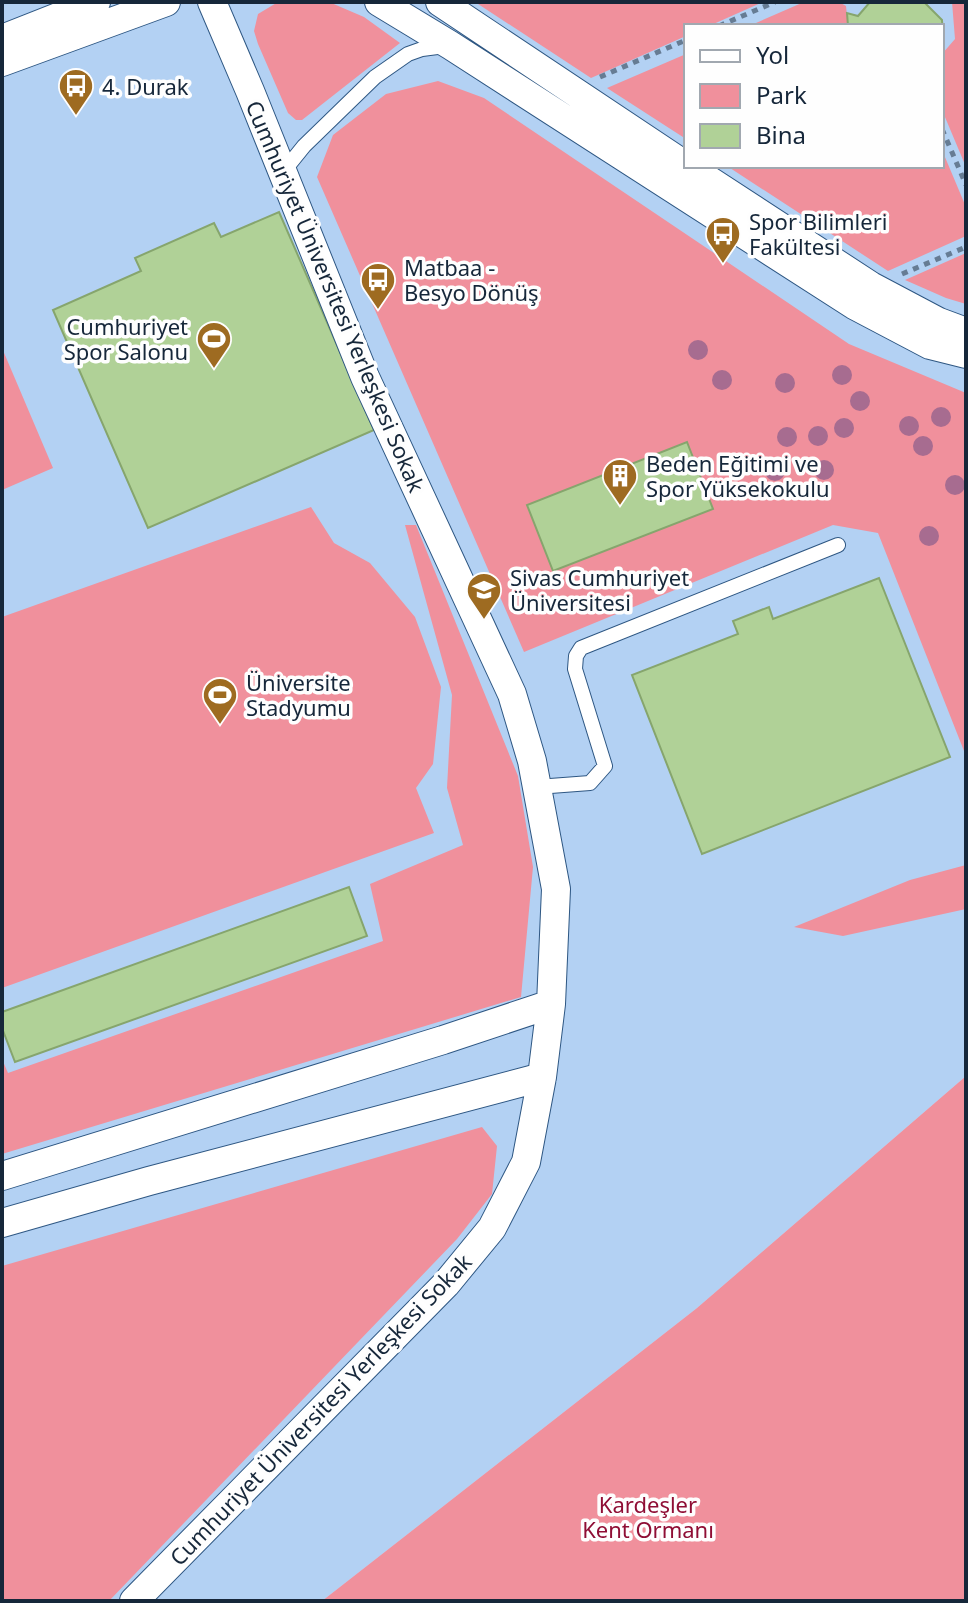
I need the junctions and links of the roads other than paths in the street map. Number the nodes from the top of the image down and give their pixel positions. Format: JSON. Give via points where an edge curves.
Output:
{"nodes":[{"id":1,"x":58,"y":2,"type":"edge"},
{"id":2,"x":96,"y":2,"type":"edge"},
{"id":3,"x":166,"y":2,"type":"edge"},
{"id":4,"x":212,"y":2,"type":"edge"},
{"id":5,"x":379,"y":2,"type":"edge"},
{"id":6,"x":440,"y":2,"type":"edge"},
{"id":7,"x":40,"y":24,"type":"junction"},
{"id":8,"x":2,"y":39,"type":"edge"},
{"id":9,"x":450,"y":45,"type":"junction"},
{"id":10,"x":2,"y":62,"type":"edge"},
{"id":11,"x":684,"y":165,"type":"edge"},
{"id":12,"x":689,"y":168,"type":"edge"},
{"id":13,"x":283,"y":172,"type":"junction"},
{"id":14,"x":966,"y":332,"type":"edge"},
{"id":15,"x":966,"y":354,"type":"edge"},
{"id":16,"x":838,"y":545,"type":"dead end"},
{"id":17,"x":537,"y":787,"type":"junction"},
{"id":18,"x":551,"y":1004,"type":"junction"},
{"id":19,"x":542,"y":1077,"type":"junction"},
{"id":20,"x":2,"y":1176,"type":"edge"},
{"id":21,"x":2,"y":1223,"type":"edge"},
{"id":22,"x":134,"y":1601,"type":"edge"}],
"edges":[{"from":1,"to":7,"type":"street"},
{"from":2,"to":7,"type":"street"},
{"from":3,"to":10,"type":"street"},
{"from":4,"to":13,"type":"street","name":"Cumhuriyet Üniversitesi Yerleşkesi Sokak"},
{"from":5,"to":9,"type":"street"},
{"from":6,"to":11,"type":"street"},
{"from":7,"to":8,"type":"street"},
{"from":9,"to":13,"type":"lane","via":[[408,54],[375,77]]},
{"from":9,"to":15,"type":"street","via":[[854,305],[930,345]]},
{"from":12,"to":14,"type":"street","via":[[871,286]]},
{"from":13,"to":17,"type":"street","name":"Cumhuriyet Üniversitesi Yerleşkesi Sokak","via":[[365,377],[512,694]]},
{"from":16,"to":17,"type":"lane","via":[[581,648],[575,669],[605,766],[590,783]]},
{"from":17,"to":18,"type":"street","name":"Cumhuriyet Üniversitesi Yerleşkesi Sokak","via":[[556,889]]},
{"from":18,"to":19,"type":"street","name":"Cumhuriyet Üniversitesi Yerleşkesi Sokak"},
{"from":18,"to":20,"type":"street"},
{"from":19,"to":21,"type":"street"},
{"from":19,"to":22,"type":"street","name":"Cumhuriyet Üniversitesi Yerleşkesi Sokak","via":[[526,1162],[492,1228],[446,1284]]}]}
